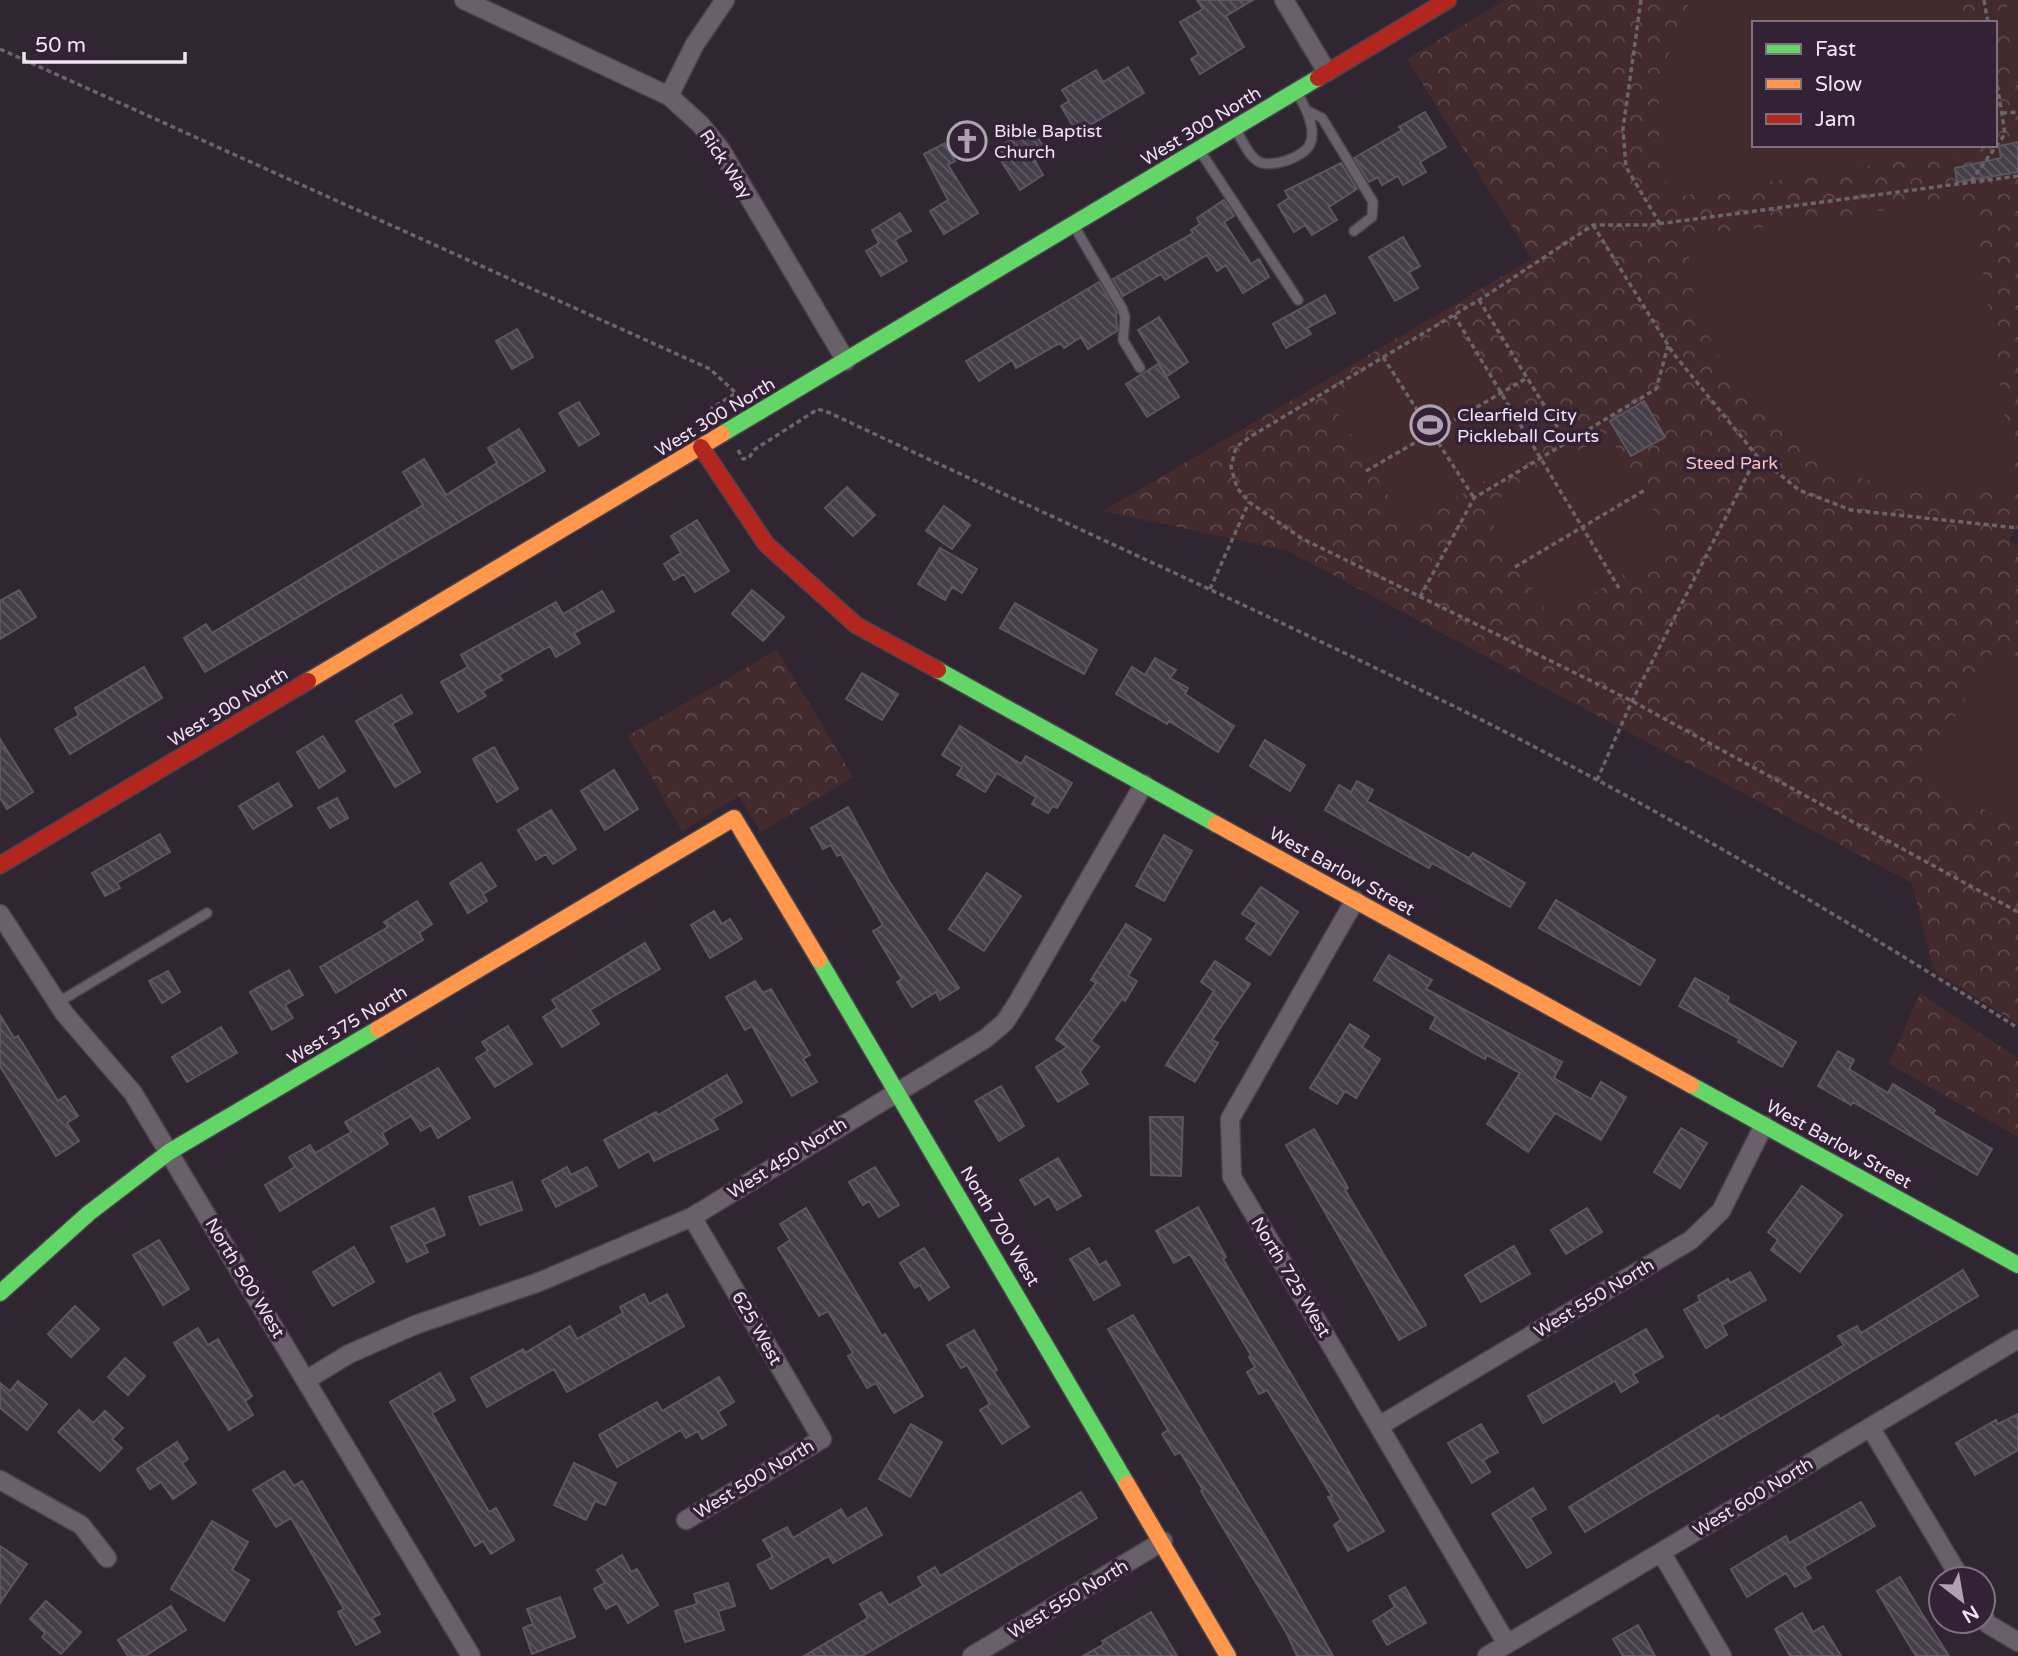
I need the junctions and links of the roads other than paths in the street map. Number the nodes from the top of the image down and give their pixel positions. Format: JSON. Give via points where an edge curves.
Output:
{"nodes":[{"id":1,"x":464,"y":0,"type":"edge"},
{"id":2,"x":725,"y":0,"type":"edge"},
{"id":3,"x":1284,"y":0,"type":"edge"},
{"id":4,"x":1448,"y":0,"type":"edge"},
{"id":5,"x":1327,"y":72,"type":"junction"},
{"id":6,"x":1296,"y":91,"type":"junction"},
{"id":7,"x":669,"y":96,"type":"junction"},
{"id":8,"x":1308,"y":111,"type":"junction"},
{"id":9,"x":1235,"y":128,"type":"junction"},
{"id":10,"x":1199,"y":150,"type":"junction"},
{"id":11,"x":1073,"y":225,"type":"junction"},
{"id":12,"x":1354,"y":231,"type":"dead end"},
{"id":13,"x":1298,"y":300,"type":"dead end"},
{"id":14,"x":846,"y":361,"type":"junction"},
{"id":15,"x":1140,"y":368,"type":"dead end"},
{"id":16,"x":701,"y":447,"type":"junction"},
{"id":17,"x":1144,"y":784,"type":"junction"},
{"id":18,"x":734,"y":818,"type":"joint"},
{"id":19,"x":0,"y":865,"type":"edge"},
{"id":20,"x":1355,"y":900,"type":"junction"},
{"id":21,"x":207,"y":913,"type":"dead end"},
{"id":22,"x":0,"y":914,"type":"edge"},
{"id":23,"x":57,"y":1003,"type":"junction"},
{"id":24,"x":897,"y":1090,"type":"junction"},
{"id":25,"x":1764,"y":1125,"type":"junction"},
{"id":26,"x":169,"y":1152,"type":"junction"},
{"id":27,"x":692,"y":1217,"type":"junction"},
{"id":28,"x":2018,"y":1265,"type":"edge"},
{"id":29,"x":0,"y":1293,"type":"edge"},
{"id":30,"x":2018,"y":1339,"type":"edge"},
{"id":31,"x":306,"y":1380,"type":"junction"},
{"id":32,"x":1379,"y":1426,"type":"junction"},
{"id":33,"x":1870,"y":1427,"type":"junction"},
{"id":34,"x":822,"y":1439,"type":"joint"},
{"id":35,"x":0,"y":1480,"type":"edge"},
{"id":36,"x":686,"y":1520,"type":"dead end"},
{"id":37,"x":1163,"y":1541,"type":"junction"},
{"id":38,"x":1661,"y":1552,"type":"junction"},
{"id":39,"x":107,"y":1558,"type":"dead end"},
{"id":40,"x":1953,"y":1565,"type":"edge"},
{"id":41,"x":1997,"y":1629,"type":"edge"},
{"id":42,"x":2018,"y":1642,"type":"edge"},
{"id":43,"x":1507,"y":1644,"type":"junction"},
{"id":44,"x":471,"y":1656,"type":"edge"},
{"id":45,"x":972,"y":1656,"type":"edge"},
{"id":46,"x":1228,"y":1656,"type":"edge"},
{"id":47,"x":1487,"y":1656,"type":"edge"},
{"id":48,"x":1722,"y":1656,"type":"edge"}],
"edges":[{"from":1,"to":7,"type":"street","name":"Rick Way"},
{"from":2,"to":7,"type":"street","via":[[695,44]]},
{"from":3,"to":5,"type":"street"},
{"from":4,"to":5,"type":"street","name":"West 300 North"},
{"from":5,"to":6,"type":"street","name":"West 300 North"},
{"from":6,"to":8,"type":"lane"},
{"from":6,"to":9,"type":"street","name":"West 300 North"},
{"from":7,"to":14,"type":"street","name":"Rick Way","via":[[721,150]]},
{"from":8,"to":9,"type":"lane","via":[[1311,143],[1298,154],[1270,165],[1256,160]]},
{"from":8,"to":12,"type":"lane","via":[[1322,118],[1373,202],[1372,218]]},
{"from":9,"to":10,"type":"street","name":"West 300 North"},
{"from":10,"to":11,"type":"street","name":"West 300 North"},
{"from":10,"to":13,"type":"lane"},
{"from":11,"to":14,"type":"street","name":"West 300 North"},
{"from":11,"to":15,"type":"lane","via":[[1122,308],[1123,340]]},
{"from":14,"to":16,"type":"street","name":"West 300 North"},
{"from":16,"to":17,"type":"street","name":"West Barlow Street","via":[[766,544],[856,625]]},
{"from":16,"to":19,"type":"street","name":"West 300 North"},
{"from":17,"to":20,"type":"street","name":"West Barlow Street"},
{"from":17,"to":24,"type":"street","name":"West 450 North","via":[[1004,1022],[985,1039]]},
{"from":18,"to":24,"type":"street","name":"North 700 West"},
{"from":18,"to":26,"type":"street","name":"West 375 North"},
{"from":20,"to":25,"type":"street","name":"West Barlow Street"},
{"from":20,"to":32,"type":"street","name":"North 725 West","via":[[1230,1119],[1231,1165],[1232,1177]]},
{"from":21,"to":23,"type":"lane"},
{"from":22,"to":23,"type":"street","name":"North 500 West"},
{"from":23,"to":26,"type":"street","name":"North 500 West","via":[[133,1093]]},
{"from":24,"to":27,"type":"street","name":"West 450 North"},
{"from":24,"to":37,"type":"street","name":"North 700 West"},
{"from":25,"to":28,"type":"street","name":"West Barlow Street"},
{"from":25,"to":32,"type":"street","name":"West 550 North","via":[[1721,1211],[1691,1240]]},
{"from":26,"to":29,"type":"street","name":"West 375 North","via":[[89,1213]]},
{"from":26,"to":31,"type":"street","name":"North 500 West"},
{"from":27,"to":31,"type":"street","name":"West 450 North","via":[[539,1282],[415,1325],[349,1354]]},
{"from":27,"to":34,"type":"street","name":"625 West"},
{"from":30,"to":33,"type":"street","name":"West 600 North"},
{"from":31,"to":44,"type":"street","name":"North 500 West"},
{"from":32,"to":43,"type":"street","name":"North 725 West"},
{"from":33,"to":38,"type":"street","name":"West 600 North"},
{"from":33,"to":40,"type":"street"},
{"from":34,"to":36,"type":"street","name":"West 500 North"},
{"from":35,"to":39,"type":"street","via":[[81,1525]]},
{"from":37,"to":45,"type":"street","name":"West 550 North"},
{"from":37,"to":46,"type":"street","name":"North 700 West"},
{"from":38,"to":43,"type":"street","name":"West 600 North"},
{"from":38,"to":48,"type":"street"},
{"from":41,"to":42,"type":"street"},
{"from":43,"to":47,"type":"street","name":"West 600 North"}]}
